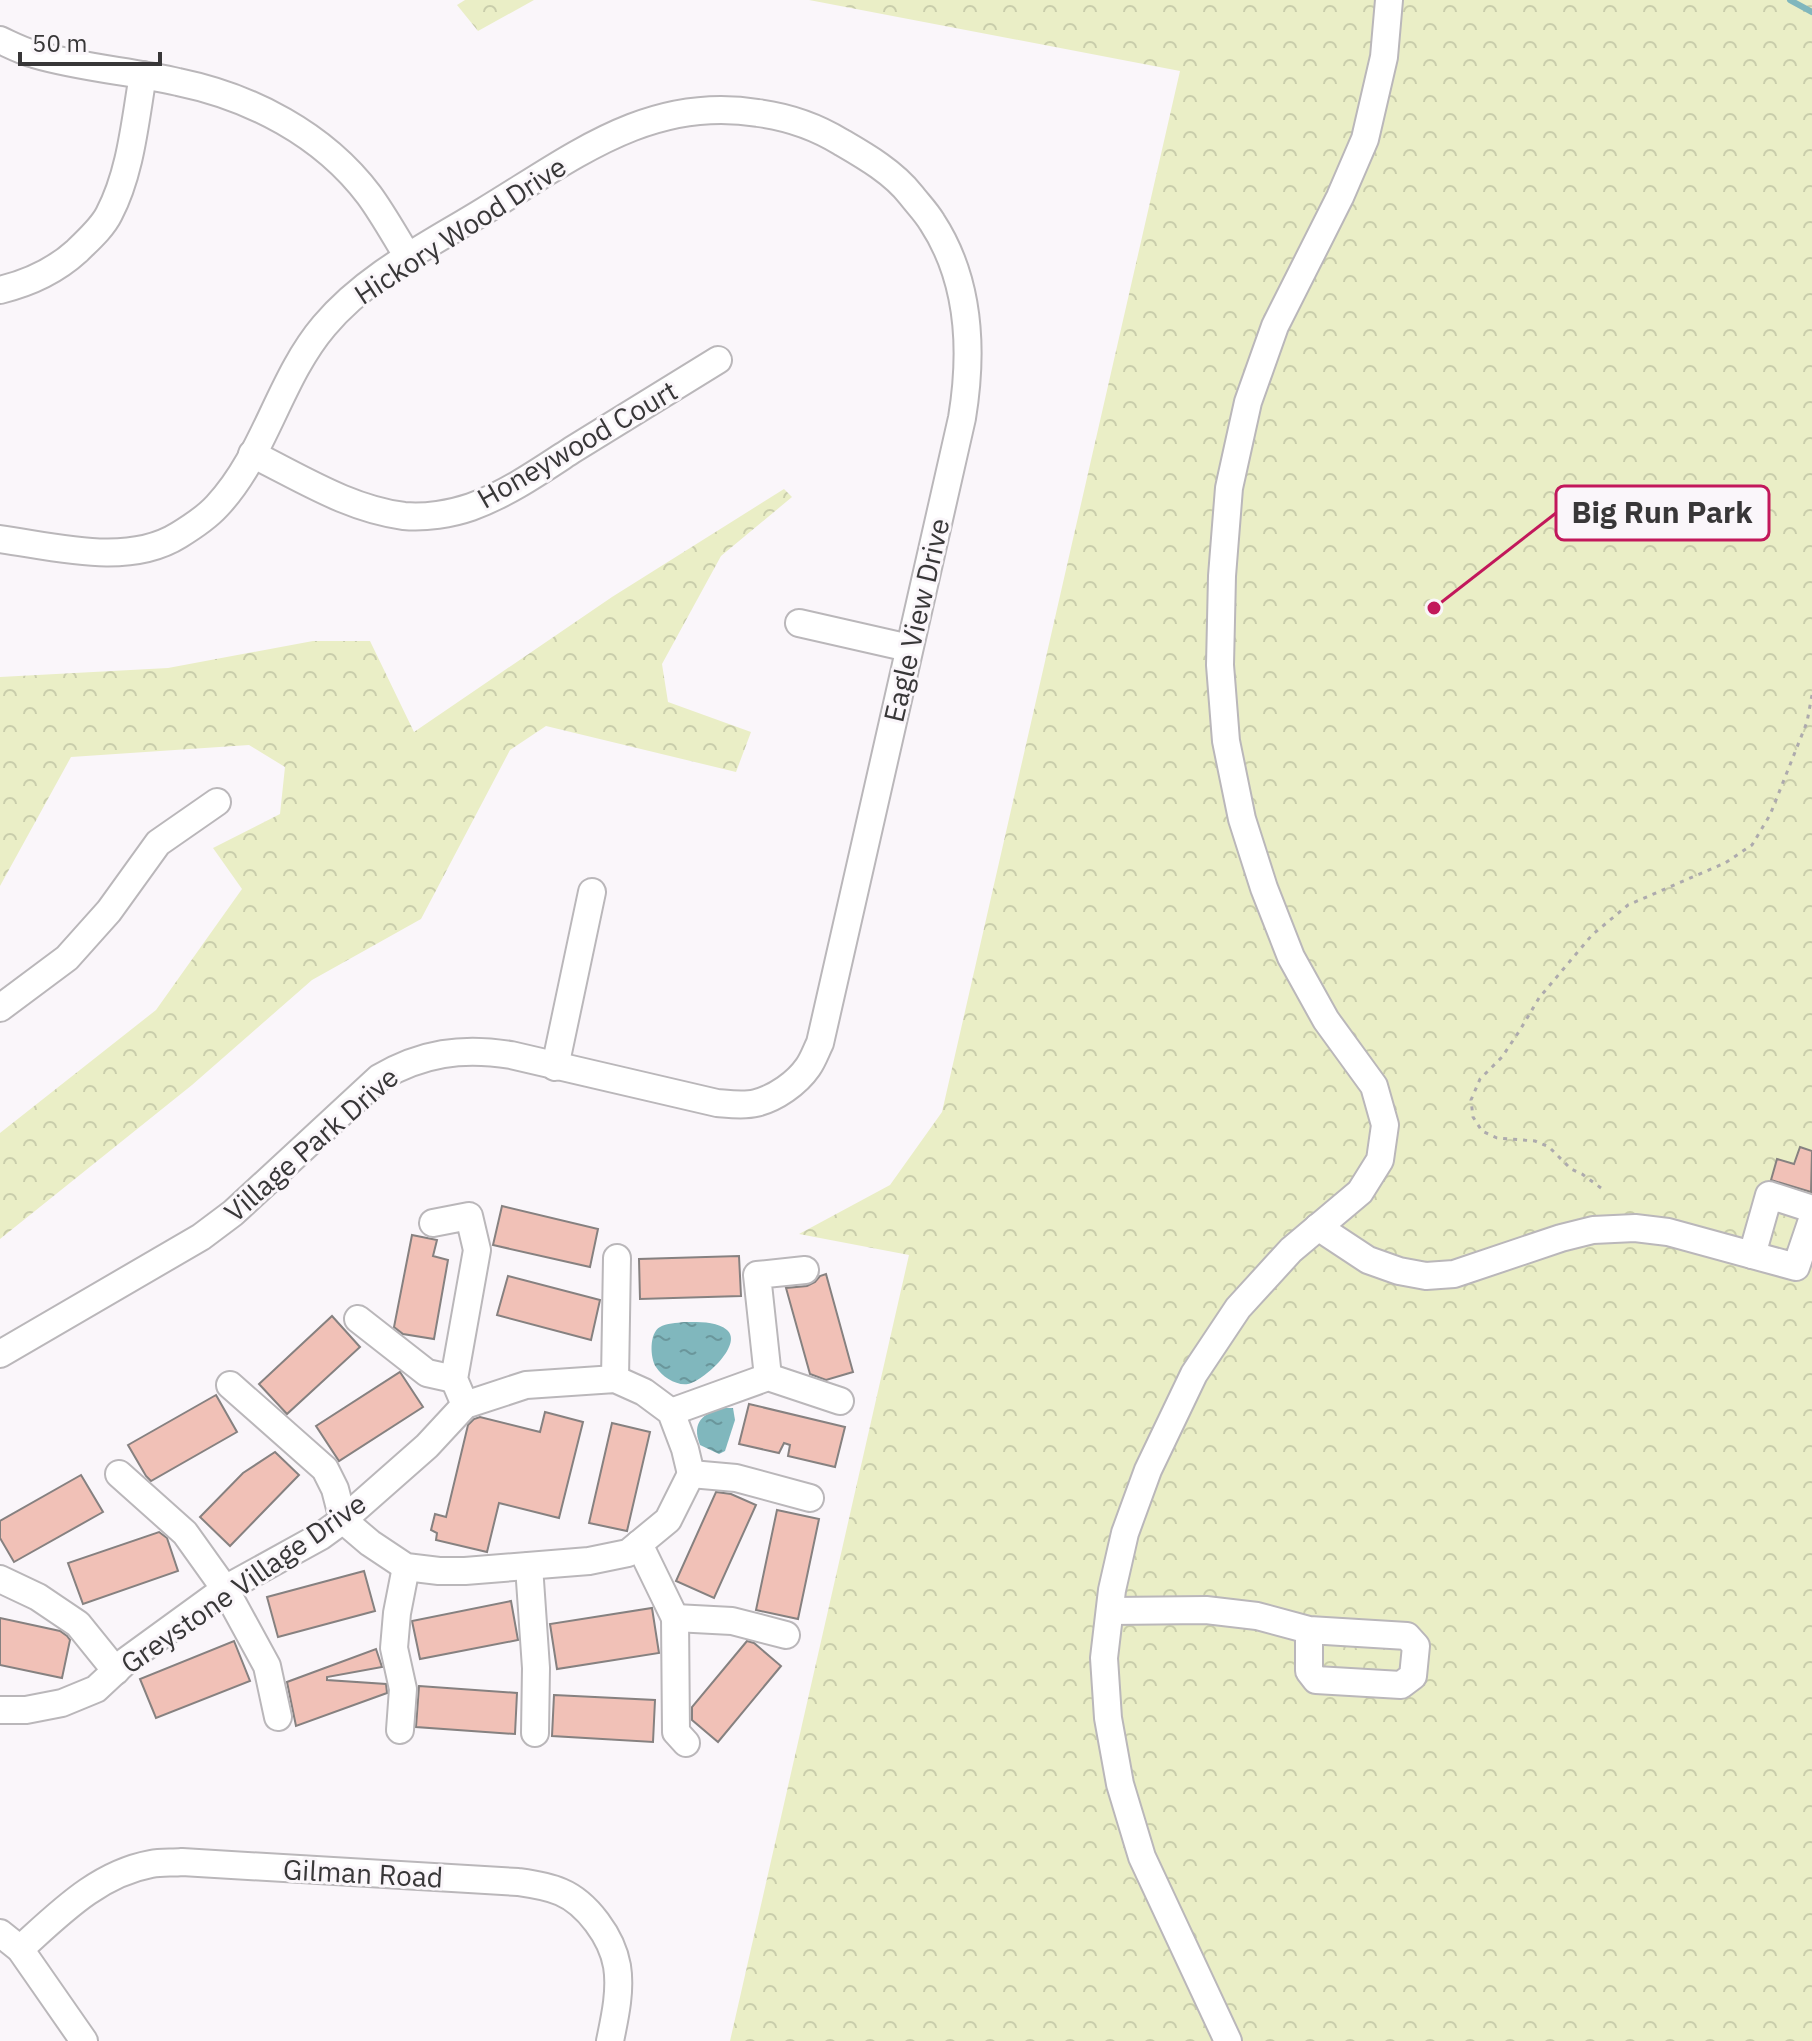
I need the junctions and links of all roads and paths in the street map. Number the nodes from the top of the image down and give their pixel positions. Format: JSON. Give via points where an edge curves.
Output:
{"nodes":[{"id":1,"x":1389,"y":0,"type":"edge"},
{"id":2,"x":0,"y":40,"type":"edge"},
{"id":3,"x":143,"y":75,"type":"junction"},
{"id":4,"x":881,"y":167,"type":"joint"},
{"id":5,"x":408,"y":257,"type":"junction"},
{"id":6,"x":0,"y":290,"type":"edge"},
{"id":7,"x":718,"y":360,"type":"dead end"},
{"id":8,"x":252,"y":454,"type":"junction"},
{"id":9,"x":0,"y":539,"type":"edge"},
{"id":10,"x":799,"y":623,"type":"dead end"},
{"id":11,"x":909,"y":648,"type":"junction"},
{"id":12,"x":1812,"y":695,"type":"edge"},
{"id":13,"x":217,"y":802,"type":"dead end"},
{"id":14,"x":592,"y":892,"type":"dead end"},
{"id":15,"x":0,"y":1008,"type":"edge"},
{"id":16,"x":555,"y":1067,"type":"junction"},
{"id":17,"x":791,"y":1086,"type":"joint"},
{"id":18,"x":1601,"y":1188,"type":"dead end"},
{"id":19,"x":1812,"y":1209,"type":"edge"},
{"id":20,"x":1812,"y":1220,"type":"edge"},
{"id":21,"x":433,"y":1223,"type":"dead end"},
{"id":22,"x":1318,"y":1227,"type":"junction"},
{"id":23,"x":1752,"y":1255,"type":"junction"},
{"id":24,"x":617,"y":1258,"type":"dead end"},
{"id":25,"x":805,"y":1270,"type":"dead end"},
{"id":26,"x":358,"y":1319,"type":"dead end"},
{"id":27,"x":0,"y":1354,"type":"edge"},
{"id":28,"x":768,"y":1377,"type":"junction"},
{"id":29,"x":454,"y":1379,"type":"junction"},
{"id":30,"x":615,"y":1379,"type":"junction"},
{"id":31,"x":230,"y":1385,"type":"dead end"},
{"id":32,"x":840,"y":1401,"type":"dead end"},
{"id":33,"x":465,"y":1405,"type":"junction"},
{"id":34,"x":671,"y":1412,"type":"junction"},
{"id":35,"x":119,"y":1474,"type":"dead end"},
{"id":36,"x":691,"y":1474,"type":"junction"},
{"id":37,"x":810,"y":1498,"type":"dead end"},
{"id":38,"x":343,"y":1520,"type":"junction"},
{"id":39,"x":639,"y":1544,"type":"junction"},
{"id":40,"x":529,"y":1566,"type":"junction"},
{"id":41,"x":406,"y":1567,"type":"junction"},
{"id":42,"x":0,"y":1579,"type":"edge"},
{"id":43,"x":225,"y":1589,"type":"junction"},
{"id":44,"x":1110,"y":1611,"type":"junction"},
{"id":45,"x":675,"y":1618,"type":"junction"},
{"id":46,"x":1309,"y":1630,"type":"dead end"},
{"id":47,"x":786,"y":1635,"type":"dead end"},
{"id":48,"x":116,"y":1671,"type":"junction"},
{"id":49,"x":0,"y":1710,"type":"edge"},
{"id":50,"x":278,"y":1717,"type":"dead end"},
{"id":51,"x":400,"y":1730,"type":"dead end"},
{"id":52,"x":535,"y":1733,"type":"dead end"},
{"id":53,"x":686,"y":1743,"type":"dead end"},
{"id":54,"x":10,"y":1941,"type":"edge"},
{"id":55,"x":84,"y":2041,"type":"edge"},
{"id":56,"x":610,"y":2041,"type":"edge"},
{"id":57,"x":1228,"y":2041,"type":"edge"}],
"edges":[{"from":1,"to":22,"type":"street","via":[[1384,57],[1365,139],[1275,326],[1248,402],[1229,488],[1222,576],[1220,665],[1226,741],[1242,819],[1291,957],[1326,1020],[1374,1086],[1385,1125],[1380,1160],[1360,1192]]},
{"from":2,"to":3,"type":"street","via":[[34,54]]},
{"from":3,"to":5,"type":"street","via":[[222,93],[267,111],[309,138],[368,194]]},
{"from":3,"to":6,"type":"street","via":[[127,164],[108,217],[65,262]]},
{"from":4,"to":5,"type":"street","name":"Hickory Wood Drive","via":[[804,123],[737,109],[667,115],[596,143]]},
{"from":4,"to":11,"type":"street","name":"Eagle View Drive","via":[[932,222],[946,250],[965,307],[969,350],[962,418]]},
{"from":5,"to":8,"type":"street","name":"Hickory Wood Drive","via":[[349,300],[323,327]]},
{"from":7,"to":8,"type":"street","name":"Honeywood Court","via":[[536,473],[469,508],[420,516],[379,511],[352,504]]},
{"from":8,"to":9,"type":"street","name":"Hickory Wood Drive","via":[[216,508],[161,545],[97,552]]},
{"from":10,"to":11,"type":"street"},
{"from":11,"to":17,"type":"street","name":"Eagle View Drive","via":[[820,1043]]},
{"from":12,"to":18,"type":"path","via":[[1807,722],[1770,815],[1752,845],[1725,863],[1628,905],[1592,935],[1539,998],[1502,1057],[1480,1079],[1471,1100],[1482,1131],[1549,1147]]},
{"from":13,"to":15,"type":"street","via":[[158,843],[67,958]]},
{"from":14,"to":16,"type":"street"},
{"from":16,"to":17,"type":"street","name":"Village Park Drive","via":[[717,1103],[756,1103]]},
{"from":16,"to":27,"type":"street","name":"Village Park Drive","via":[[487,1051],[402,1065],[379,1078],[201,1237]]},
{"from":19,"to":23,"type":"street","via":[[1769,1195]]},
{"from":20,"to":23,"type":"street","via":[[1796,1267]]},
{"from":21,"to":29,"type":"street","via":[[469,1216],[477,1250]]},
{"from":22,"to":23,"type":"street","via":[[1368,1260],[1426,1276],[1454,1274],[1593,1230],[1668,1232]]},
{"from":22,"to":44,"type":"street","via":[[1238,1308],[1194,1374],[1125,1533]]},
{"from":24,"to":30,"type":"street"},
{"from":25,"to":28,"type":"street","via":[[757,1275]]},
{"from":26,"to":29,"type":"street","via":[[427,1373]]},
{"from":28,"to":32,"type":"street"},
{"from":28,"to":34,"type":"street"},
{"from":29,"to":33,"type":"street"},
{"from":30,"to":33,"type":"street","name":"Greystone Village Drive","via":[[526,1385]]},
{"from":30,"to":34,"type":"street"},
{"from":31,"to":38,"type":"street","via":[[325,1469]]},
{"from":33,"to":38,"type":"street","name":"Greystone Village Drive"},
{"from":34,"to":36,"type":"street"},
{"from":35,"to":43,"type":"street","via":[[185,1533]]},
{"from":36,"to":37,"type":"street","via":[[736,1478]]},
{"from":36,"to":39,"type":"street","via":[[668,1520]]},
{"from":38,"to":41,"type":"street"},
{"from":38,"to":43,"type":"street","name":"Greystone Village Drive"},
{"from":39,"to":40,"type":"street","via":[[615,1556]]},
{"from":39,"to":45,"type":"street"},
{"from":40,"to":41,"type":"street","via":[[465,1571]]},
{"from":40,"to":52,"type":"street"},
{"from":41,"to":51,"type":"street","via":[[394,1648],[403,1689]]},
{"from":42,"to":48,"type":"street","via":[[78,1624]]},
{"from":43,"to":48,"type":"street","name":"Greystone Village Drive"},
{"from":43,"to":50,"type":"street","via":[[267,1666]]},
{"from":44,"to":46,"type":"street","via":[[1206,1610]]},
{"from":44,"to":57,"type":"street","via":[[1104,1658],[1120,1784],[1142,1857]]},
{"from":45,"to":47,"type":"street","via":[[732,1621]]},
{"from":45,"to":53,"type":"street","via":[[676,1732]]},
{"from":48,"to":49,"type":"street","name":"Greystone Village Drive","via":[[96,1689],[62,1703]]},
{"from":54,"to":55,"type":"street"},
{"from":54,"to":56,"type":"street","name":"Gilman Road","via":[[94,1885],[152,1864],[518,1882],[563,1893],[590,1915],[610,1944],[617,1965]]}]}
